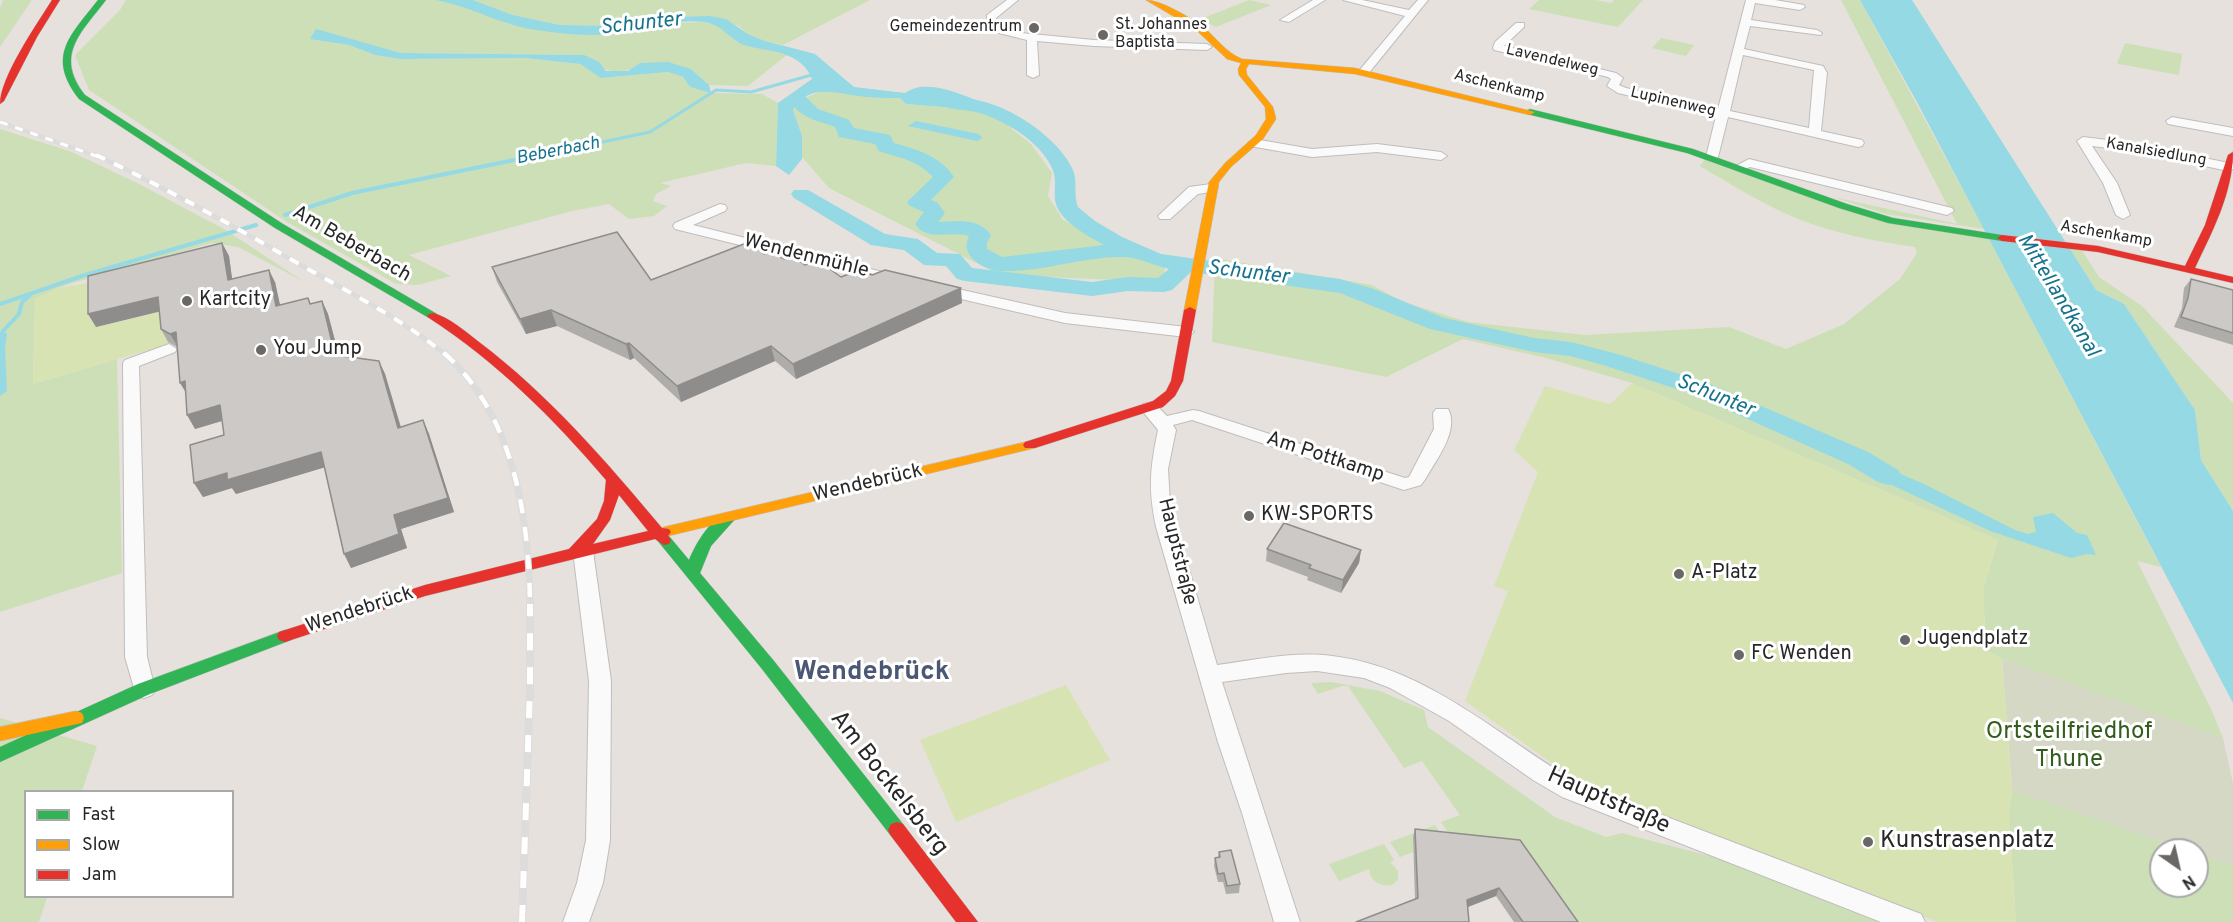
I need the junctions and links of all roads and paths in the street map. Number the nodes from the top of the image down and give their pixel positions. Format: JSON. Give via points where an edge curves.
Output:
{"nodes":[{"id":1,"x":41,"y":0,"type":"edge"},
{"id":2,"x":56,"y":0,"type":"edge"},
{"id":3,"x":102,"y":0,"type":"edge"},
{"id":4,"x":1013,"y":0,"type":"edge"},
{"id":5,"x":1150,"y":0,"type":"edge"},
{"id":6,"x":1320,"y":0,"type":"edge"},
{"id":7,"x":1348,"y":0,"type":"edge"},
{"id":8,"x":1423,"y":0,"type":"edge"},
{"id":9,"x":1751,"y":0,"type":"edge"},
{"id":10,"x":1756,"y":0,"type":"edge"},
{"id":11,"x":1800,"y":7,"type":"dead end"},
{"id":12,"x":1412,"y":14,"type":"junction"},
{"id":13,"x":1285,"y":20,"type":"dead end"},
{"id":14,"x":1746,"y":22,"type":"junction"},
{"id":15,"x":1520,"y":26,"type":"dead end"},
{"id":16,"x":21,"y":31,"type":"dead end"},
{"id":17,"x":1817,"y":33,"type":"dead end"},
{"id":18,"x":1032,"y":38,"type":"junction"},
{"id":19,"x":1208,"y":47,"type":"dead end"},
{"id":20,"x":1738,"y":51,"type":"junction"},
{"id":21,"x":1245,"y":63,"type":"junction"},
{"id":22,"x":1364,"y":72,"type":"junction"},
{"id":23,"x":1033,"y":75,"type":"dead end"},
{"id":24,"x":1622,"y":92,"type":"joint"},
{"id":25,"x":0,"y":101,"type":"edge"},
{"id":26,"x":1724,"y":114,"type":"junction"},
{"id":27,"x":2172,"y":121,"type":"dead end"},
{"id":28,"x":2073,"y":132,"type":"dead end"},
{"id":29,"x":2233,"y":132,"type":"edge"},
{"id":30,"x":1815,"y":133,"type":"junction"},
{"id":31,"x":2083,"y":141,"type":"junction"},
{"id":32,"x":1254,"y":143,"type":"junction"},
{"id":33,"x":1858,"y":143,"type":"dead end"},
{"id":34,"x":1441,"y":156,"type":"dead end"},
{"id":35,"x":1712,"y":158,"type":"junction"},
{"id":36,"x":2230,"y":161,"type":"edge"},
{"id":37,"x":1740,"y":167,"type":"junction"},
{"id":38,"x":1211,"y":188,"type":"junction"},
{"id":39,"x":720,"y":208,"type":"dead end"},
{"id":40,"x":1947,"y":211,"type":"dead end"},
{"id":41,"x":2123,"y":215,"type":"dead end"},
{"id":42,"x":1165,"y":216,"type":"dead end"},
{"id":43,"x":2189,"y":268,"type":"junction"},
{"id":44,"x":2233,"y":280,"type":"edge"},
{"id":45,"x":1186,"y":332,"type":"junction"},
{"id":46,"x":169,"y":349,"type":"dead end"},
{"id":47,"x":1149,"y":408,"type":"junction"},
{"id":48,"x":1442,"y":413,"type":"dead end"},
{"id":49,"x":1163,"y":422,"type":"junction"},
{"id":50,"x":613,"y":478,"type":"junction"},
{"id":51,"x":730,"y":516,"type":"junction"},
{"id":52,"x":660,"y":533,"type":"junction"},
{"id":53,"x":579,"y":552,"type":"junction"},
{"id":54,"x":692,"y":573,"type":"junction"},
{"id":55,"x":1209,"y":675,"type":"junction"},
{"id":56,"x":144,"y":689,"type":"junction"},
{"id":57,"x":76,"y":718,"type":"junction"},
{"id":58,"x":0,"y":735,"type":"edge"},
{"id":59,"x":0,"y":755,"type":"edge"},
{"id":60,"x":576,"y":922,"type":"edge"},
{"id":61,"x":968,"y":922,"type":"edge"},
{"id":62,"x":1287,"y":922,"type":"edge"},
{"id":63,"x":1912,"y":922,"type":"edge"}],
"edges":[{"from":1,"to":16,"type":"main road"},
{"from":2,"to":25,"type":"main road"},
{"from":3,"to":50,"type":"main road","name":"Am Beberbach","via":[[65,56],[64,76],[76,92],[279,226],[460,334],[534,394]]},
{"from":4,"to":18,"type":"street","via":[[991,17],[992,26],[1003,33]]},
{"from":5,"to":21,"type":"main road","via":[[1197,27],[1230,57]]},
{"from":6,"to":13,"type":"street"},
{"from":7,"to":12,"type":"street"},
{"from":8,"to":12,"type":"street"},
{"from":9,"to":14,"type":"street","name":"Lupinenweg"},
{"from":10,"to":11,"type":"street"},
{"from":12,"to":22,"type":"street"},
{"from":14,"to":17,"type":"street"},
{"from":14,"to":20,"type":"street","name":"Lupinenweg"},
{"from":15,"to":24,"type":"street","name":"Lavendelweg","via":[[1498,48],[1612,75],[1617,78],[1613,86]]},
{"from":18,"to":19,"type":"street"},
{"from":18,"to":23,"type":"street"},
{"from":20,"to":26,"type":"street","name":"Lupinenweg"},
{"from":20,"to":30,"type":"street","via":[[1821,70]]},
{"from":21,"to":22,"type":"main road","name":"Aschenkamp"},
{"from":21,"to":32,"type":"main road","via":[[1243,75],[1271,115],[1267,129]]},
{"from":22,"to":35,"type":"main road","name":"Aschenkamp","via":[[1668,144]]},
{"from":24,"to":26,"type":"street","name":"Lupinenweg"},
{"from":26,"to":30,"type":"street","name":"Lupinenweg"},
{"from":26,"to":35,"type":"street","name":"Lupinenweg"},
{"from":27,"to":29,"type":"street"},
{"from":28,"to":31,"type":"street","name":"Kanalsiedlung"},
{"from":30,"to":33,"type":"street","name":"Lupinenweg"},
{"from":31,"to":36,"type":"street","name":"Kanalsiedlung"},
{"from":31,"to":41,"type":"street","name":"Kanalsiedlung","via":[[2110,183]]},
{"from":32,"to":34,"type":"street","via":[[1312,153],[1377,148]]},
{"from":32,"to":38,"type":"main road","via":[[1227,164]]},
{"from":35,"to":37,"type":"main road","name":"Aschenkamp"},
{"from":36,"to":43,"type":"main road","via":[[2210,225]]},
{"from":37,"to":40,"type":"street","name":"Aschenkamp","via":[[1749,163]]},
{"from":37,"to":43,"type":"main road","name":"Aschenkamp","via":[[1865,214],[1910,225],[2082,246]]},
{"from":38,"to":42,"type":"street","via":[[1194,189]]},
{"from":38,"to":45,"type":"main road"},
{"from":39,"to":45,"type":"street","name":"Wendenmühle","via":[[680,226],[1065,318]]},
{"from":43,"to":44,"type":"main road","name":"Aschenkamp"},
{"from":45,"to":47,"type":"main road","via":[[1175,387],[1165,399]]},
{"from":46,"to":56,"type":"street","via":[[131,363],[136,657]]},
{"from":47,"to":49,"type":"street"},
{"from":47,"to":51,"type":"main road","name":"Wendebrück","via":[[1016,450]]},
{"from":48,"to":49,"type":"street","name":"Am Pottkamp","via":[[1443,429],[1417,478],[1404,484],[1193,415]]},
{"from":49,"to":55,"type":"street","name":"Hauptstraße","via":[[1167,430],[1159,469],[1161,504]]},
{"from":50,"to":52,"type":"main road","name":"Am Beberbach"},
{"from":50,"to":53,"type":"main road","via":[[614,499],[606,519]]},
{"from":51,"to":52,"type":"main road","name":"Wendebrück"},
{"from":51,"to":54,"type":"main road","via":[[703,542]]},
{"from":52,"to":53,"type":"main road","name":"Wendebrück"},
{"from":52,"to":54,"type":"main road","name":"Am Bockelsberg"},
{"from":53,"to":56,"type":"main road","name":"Wendebrück","via":[[383,602]]},
{"from":53,"to":60,"type":"street","via":[[600,681],[598,828],[590,883]]},
{"from":54,"to":61,"type":"main road","name":"Am Bockelsberg"},
{"from":55,"to":62,"type":"street","name":"Hauptstraße"},
{"from":55,"to":63,"type":"street","name":"Hauptstraße","via":[[1315,663],[1334,664],[1389,679],[1431,698],[1570,790]]},
{"from":56,"to":57,"type":"main road","name":"Wendebrück"},
{"from":57,"to":58,"type":"main road"},
{"from":57,"to":59,"type":"main road","name":"Wendebrück"}]}
